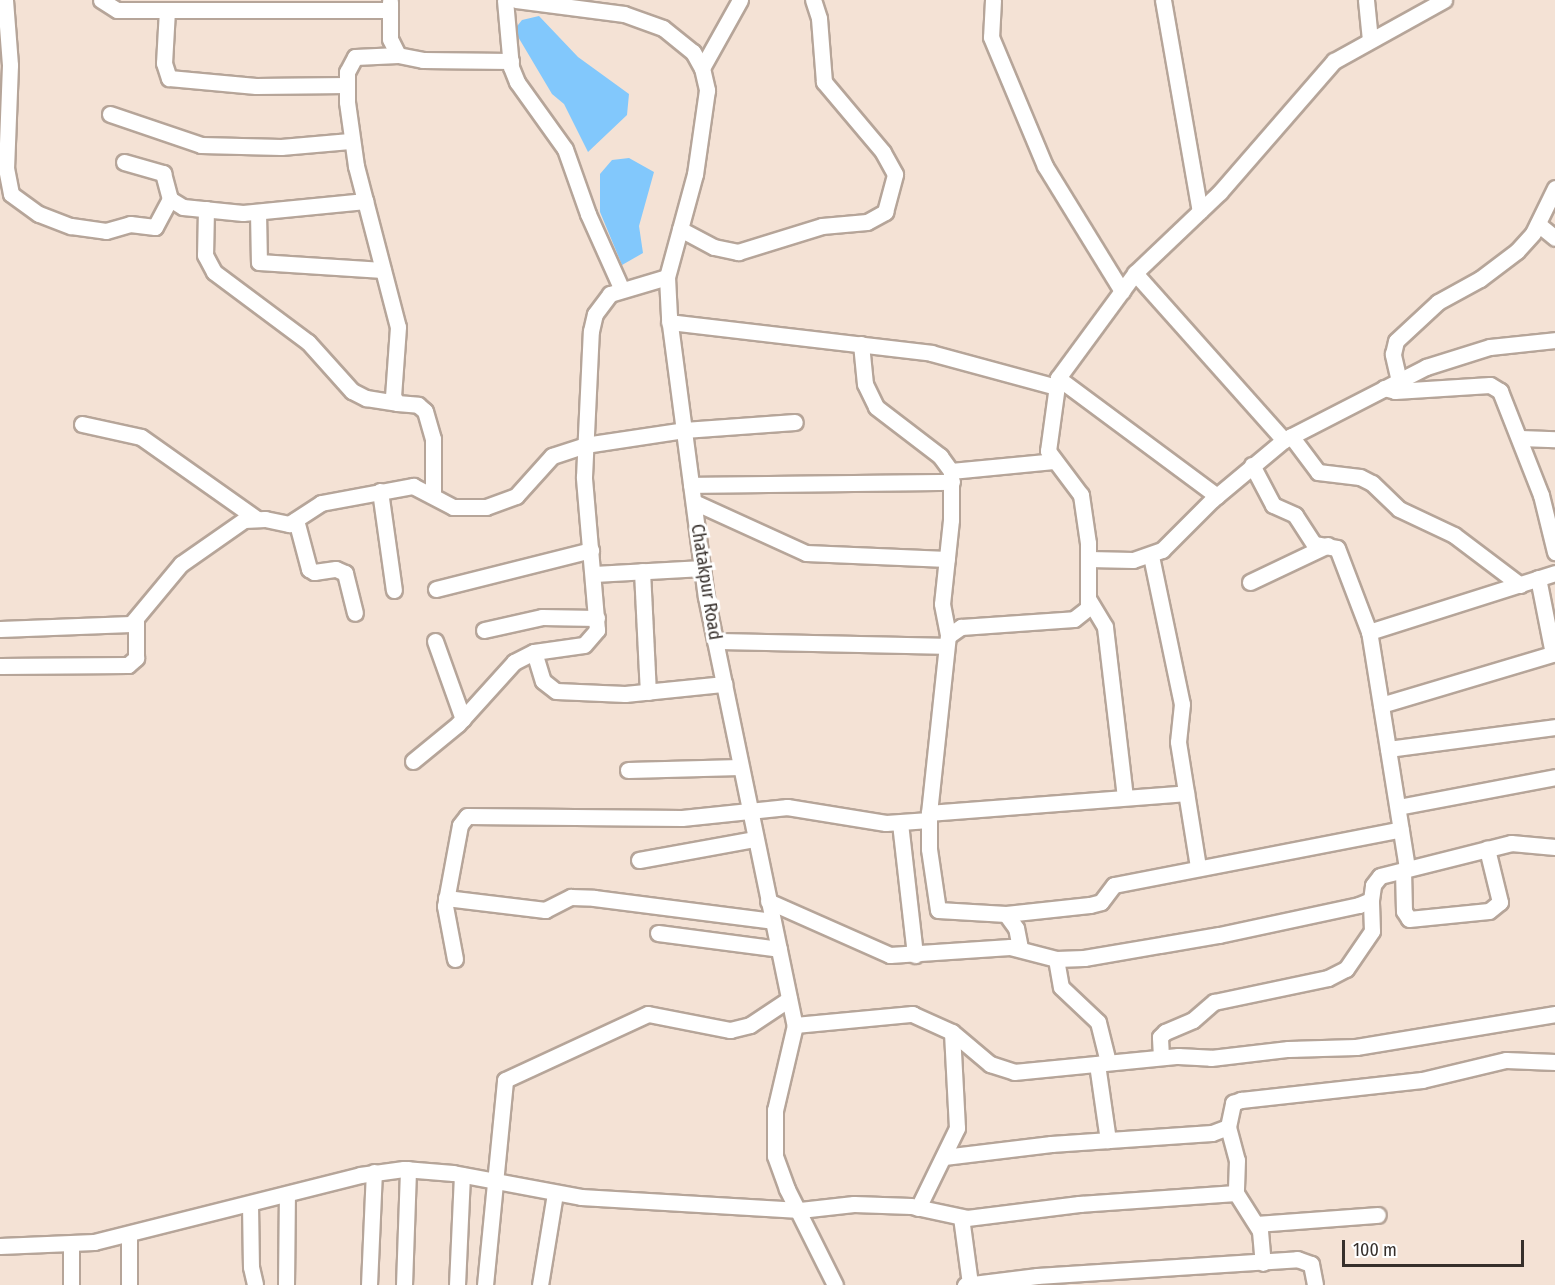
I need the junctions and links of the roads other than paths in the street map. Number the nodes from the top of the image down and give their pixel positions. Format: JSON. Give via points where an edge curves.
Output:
{"nodes":[{"id":1,"x":4,"y":0,"type":"edge"},
{"id":2,"x":101,"y":0,"type":"edge"},
{"id":3,"x":505,"y":0,"type":"edge"},
{"id":4,"x":516,"y":0,"type":"edge"},
{"id":5,"x":740,"y":0,"type":"edge"},
{"id":6,"x":813,"y":0,"type":"edge"},
{"id":7,"x":993,"y":0,"type":"edge"},
{"id":8,"x":1163,"y":0,"type":"edge"},
{"id":9,"x":1366,"y":0,"type":"edge"},
{"id":10,"x":1444,"y":0,"type":"edge"},
{"id":11,"x":0,"y":4,"type":"edge"},
{"id":12,"x":390,"y":5,"type":"edge"},
{"id":13,"x":167,"y":10,"type":"junction"},
{"id":14,"x":1370,"y":40,"type":"junction"},
{"id":15,"x":398,"y":55,"type":"junction"},
{"id":16,"x":511,"y":61,"type":"junction"},
{"id":17,"x":702,"y":68,"type":"junction"},
{"id":18,"x":347,"y":85,"type":"junction"},
{"id":19,"x":110,"y":114,"type":"dead end"},
{"id":20,"x":350,"y":141,"type":"junction"},
{"id":21,"x":124,"y":162,"type":"dead end"},
{"id":22,"x":1555,"y":188,"type":"edge"},
{"id":23,"x":170,"y":199,"type":"junction"},
{"id":24,"x":365,"y":201,"type":"junction"},
{"id":25,"x":206,"y":209,"type":"junction"},
{"id":26,"x":1200,"y":211,"type":"junction"},
{"id":27,"x":258,"y":212,"type":"junction"},
{"id":28,"x":1538,"y":224,"type":"junction"},
{"id":29,"x":680,"y":229,"type":"junction"},
{"id":30,"x":1555,"y":238,"type":"edge"},
{"id":31,"x":383,"y":270,"type":"junction"},
{"id":32,"x":1136,"y":273,"type":"junction"},
{"id":33,"x":667,"y":276,"type":"junction"},
{"id":34,"x":622,"y":290,"type":"junction"},
{"id":35,"x":1122,"y":291,"type":"junction"},
{"id":36,"x":669,"y":322,"type":"junction"},
{"id":37,"x":1555,"y":339,"type":"edge"},
{"id":38,"x":861,"y":344,"type":"junction"},
{"id":39,"x":1399,"y":381,"type":"junction"},
{"id":40,"x":1057,"y":383,"type":"junction"},
{"id":41,"x":1384,"y":388,"type":"junction"},
{"id":42,"x":397,"y":403,"type":"junction"},
{"id":43,"x":795,"y":422,"type":"dead end"},
{"id":44,"x":82,"y":424,"type":"dead end"},
{"id":45,"x":684,"y":430,"type":"junction"},
{"id":46,"x":1287,"y":438,"type":"junction"},
{"id":47,"x":1520,"y":438,"type":"junction"},
{"id":48,"x":1555,"y":439,"type":"edge"},
{"id":49,"x":585,"y":444,"type":"junction"},
{"id":50,"x":1054,"y":461,"type":"junction"},
{"id":51,"x":1252,"y":465,"type":"junction"},
{"id":52,"x":951,"y":477,"type":"junction"},
{"id":53,"x":691,"y":485,"type":"junction"},
{"id":54,"x":380,"y":491,"type":"junction"},
{"id":55,"x":433,"y":495,"type":"junction"},
{"id":56,"x":1217,"y":496,"type":"junction"},
{"id":57,"x":694,"y":502,"type":"junction"},
{"id":58,"x":256,"y":518,"type":"junction"},
{"id":59,"x":296,"y":520,"type":"junction"},
{"id":60,"x":1328,"y":545,"type":"junction"},
{"id":61,"x":591,"y":550,"type":"junction"},
{"id":62,"x":1555,"y":552,"type":"edge"},
{"id":63,"x":1151,"y":556,"type":"junction"},
{"id":64,"x":947,"y":559,"type":"junction"},
{"id":65,"x":1089,"y":559,"type":"junction"},
{"id":66,"x":703,"y":568,"type":"junction"},
{"id":67,"x":642,"y":571,"type":"junction"},
{"id":68,"x":1555,"y":573,"type":"edge"},
{"id":69,"x":594,"y":574,"type":"junction"},
{"id":70,"x":1538,"y":578,"type":"junction"},
{"id":71,"x":1250,"y":582,"type":"dead end"},
{"id":72,"x":1520,"y":585,"type":"junction"},
{"id":73,"x":436,"y":589,"type":"dead end"},
{"id":74,"x":394,"y":590,"type":"dead end"},
{"id":75,"x":1089,"y":600,"type":"junction"},
{"id":76,"x":355,"y":613,"type":"dead end"},
{"id":77,"x":597,"y":618,"type":"junction"},
{"id":78,"x":136,"y":621,"type":"junction"},
{"id":79,"x":0,"y":629,"type":"edge"},
{"id":80,"x":484,"y":630,"type":"dead end"},
{"id":81,"x":1369,"y":632,"type":"junction"},
{"id":82,"x":435,"y":641,"type":"dead end"},
{"id":83,"x":715,"y":641,"type":"junction"},
{"id":84,"x":947,"y":641,"type":"junction"},
{"id":85,"x":534,"y":652,"type":"junction"},
{"id":86,"x":1554,"y":654,"type":"edge"},
{"id":87,"x":0,"y":666,"type":"edge"},
{"id":88,"x":724,"y":684,"type":"junction"},
{"id":89,"x":648,"y":692,"type":"junction"},
{"id":90,"x":1381,"y":705,"type":"junction"},
{"id":91,"x":463,"y":719,"type":"junction"},
{"id":92,"x":1555,"y":727,"type":"edge"},
{"id":93,"x":1388,"y":749,"type":"junction"},
{"id":94,"x":413,"y":761,"type":"dead end"},
{"id":95,"x":740,"y":767,"type":"junction"},
{"id":96,"x":628,"y":770,"type":"dead end"},
{"id":97,"x":1555,"y":777,"type":"edge"},
{"id":98,"x":1186,"y":793,"type":"junction"},
{"id":99,"x":1125,"y":796,"type":"junction"},
{"id":100,"x":1398,"y":807,"type":"junction"},
{"id":101,"x":749,"y":813,"type":"junction"},
{"id":102,"x":929,"y":817,"type":"junction"},
{"id":103,"x":900,"y":823,"type":"junction"},
{"id":104,"x":1401,"y":829,"type":"junction"},
{"id":105,"x":755,"y":839,"type":"junction"},
{"id":106,"x":1555,"y":847,"type":"edge"},
{"id":107,"x":1487,"y":849,"type":"junction"},
{"id":108,"x":639,"y":860,"type":"dead end"},
{"id":109,"x":1198,"y":867,"type":"junction"},
{"id":110,"x":1405,"y":869,"type":"junction"},
{"id":111,"x":446,"y":898,"type":"junction"},
{"id":112,"x":1371,"y":900,"type":"junction"},
{"id":113,"x":768,"y":901,"type":"junction"},
{"id":114,"x":1006,"y":914,"type":"junction"},
{"id":115,"x":773,"y":921,"type":"junction"},
{"id":116,"x":658,"y":933,"type":"dead end"},
{"id":117,"x":1020,"y":948,"type":"junction"},
{"id":118,"x":778,"y":949,"type":"junction"},
{"id":119,"x":915,"y":955,"type":"junction"},
{"id":120,"x":455,"y":959,"type":"dead end"},
{"id":121,"x":1056,"y":959,"type":"junction"},
{"id":122,"x":789,"y":999,"type":"junction"},
{"id":123,"x":1555,"y":1014,"type":"edge"},
{"id":124,"x":795,"y":1025,"type":"junction"},
{"id":125,"x":952,"y":1032,"type":"junction"},
{"id":126,"x":1161,"y":1057,"type":"junction"},
{"id":127,"x":1555,"y":1062,"type":"edge"},
{"id":128,"x":1103,"y":1063,"type":"junction"},
{"id":129,"x":1228,"y":1127,"type":"junction"},
{"id":130,"x":1108,"y":1140,"type":"junction"},
{"id":131,"x":944,"y":1157,"type":"junction"},
{"id":132,"x":408,"y":1169,"type":"junction"},
{"id":133,"x":374,"y":1172,"type":"junction"},
{"id":134,"x":462,"y":1175,"type":"junction"},
{"id":135,"x":492,"y":1181,"type":"junction"},
{"id":136,"x":555,"y":1193,"type":"junction"},
{"id":137,"x":1236,"y":1193,"type":"junction"},
{"id":138,"x":286,"y":1194,"type":"junction"},
{"id":139,"x":250,"y":1204,"type":"junction"},
{"id":140,"x":918,"y":1208,"type":"junction"},
{"id":141,"x":800,"y":1210,"type":"junction"},
{"id":142,"x":1378,"y":1215,"type":"dead end"},
{"id":143,"x":961,"y":1217,"type":"junction"},
{"id":144,"x":1257,"y":1224,"type":"junction"},
{"id":145,"x":129,"y":1234,"type":"junction"},
{"id":146,"x":70,"y":1244,"type":"junction"},
{"id":147,"x":0,"y":1246,"type":"edge"},
{"id":148,"x":1263,"y":1263,"type":"junction"},
{"id":149,"x":980,"y":1284,"type":"edge"},
{"id":150,"x":71,"y":1285,"type":"edge"},
{"id":151,"x":129,"y":1285,"type":"edge"},
{"id":152,"x":255,"y":1285,"type":"edge"},
{"id":153,"x":286,"y":1285,"type":"edge"},
{"id":154,"x":369,"y":1285,"type":"edge"},
{"id":155,"x":404,"y":1285,"type":"edge"},
{"id":156,"x":457,"y":1285,"type":"edge"},
{"id":157,"x":485,"y":1285,"type":"edge"},
{"id":158,"x":540,"y":1285,"type":"edge"},
{"id":159,"x":835,"y":1285,"type":"edge"},
{"id":160,"x":965,"y":1285,"type":"edge"},
{"id":161,"x":1315,"y":1285,"type":"edge"}],
"edges":[{"from":1,"to":11,"type":"street"},
{"from":1,"to":23,"type":"street","via":[[10,65],[6,168],[11,194],[39,214],[71,226],[106,231],[130,224],[155,227]]},
{"from":2,"to":13,"type":"street","via":[[117,10]]},
{"from":3,"to":16,"type":"street"},
{"from":4,"to":17,"type":"street","via":[[624,14],[663,28],[693,52]]},
{"from":5,"to":17,"type":"street"},
{"from":6,"to":29,"type":"street","via":[[819,18],[824,82],[887,157],[895,174],[885,212],[867,222],[822,226],[738,252],[714,248]]},
{"from":7,"to":35,"type":"street","via":[[991,38],[1045,166]]},
{"from":8,"to":26,"type":"street"},
{"from":9,"to":14,"type":"street"},
{"from":10,"to":14,"type":"street"},
{"from":12,"to":13,"type":"street"},
{"from":12,"to":15,"type":"street","via":[[390,39]]},
{"from":13,"to":18,"type":"street","via":[[164,63],[169,78],[256,86]]},
{"from":14,"to":26,"type":"street","via":[[1334,61]]},
{"from":15,"to":16,"type":"street","via":[[423,60]]},
{"from":15,"to":18,"type":"street","via":[[355,57],[350,61]]},
{"from":16,"to":34,"type":"street","via":[[517,82],[568,156],[588,214]]},
{"from":17,"to":29,"type":"street","name":"Chatakpur Road","via":[[706,90],[695,174]]},
{"from":18,"to":20,"type":"street"},
{"from":19,"to":20,"type":"street","via":[[187,144],[247,148]]},
{"from":20,"to":24,"type":"street"},
{"from":21,"to":23,"type":"street","via":[[163,173]]},
{"from":22,"to":28,"type":"street"},
{"from":23,"to":25,"type":"street","via":[[183,207]]},
{"from":24,"to":27,"type":"street"},
{"from":24,"to":31,"type":"street"},
{"from":25,"to":27,"type":"street"},
{"from":25,"to":42,"type":"street","via":[[205,255],[214,272],[309,342],[352,391],[366,398]]},
{"from":26,"to":32,"type":"street"},
{"from":27,"to":31,"type":"street","via":[[260,262]]},
{"from":28,"to":30,"type":"street"},
{"from":28,"to":39,"type":"street","via":[[1517,251],[1480,279],[1438,302],[1396,341],[1393,354]]},
{"from":29,"to":33,"type":"street","name":"Chatakpur Road"},
{"from":31,"to":42,"type":"street","via":[[398,327],[392,387]]},
{"from":32,"to":35,"type":"street"},
{"from":32,"to":46,"type":"street"},
{"from":33,"to":34,"type":"street"},
{"from":33,"to":36,"type":"street","name":"Chatakpur Road"},
{"from":34,"to":49,"type":"street","via":[[602,302],[591,331]]},
{"from":35,"to":40,"type":"street"},
{"from":36,"to":38,"type":"street"},
{"from":36,"to":45,"type":"street","name":"Chatakpur Road"},
{"from":37,"to":39,"type":"street","via":[[1490,347],[1426,367]]},
{"from":38,"to":40,"type":"street","via":[[931,353]]},
{"from":38,"to":52,"type":"street","via":[[865,384],[876,407],[940,456]]},
{"from":39,"to":41,"type":"street"},
{"from":40,"to":50,"type":"street","via":[[1047,439]]},
{"from":40,"to":56,"type":"street"},
{"from":41,"to":46,"type":"street"},
{"from":41,"to":47,"type":"street","via":[[1395,391],[1490,385],[1505,398]]},
{"from":42,"to":55,"type":"street","via":[[425,411],[433,439]]},
{"from":43,"to":45,"type":"street"},
{"from":44,"to":58,"type":"street","via":[[141,437]]},
{"from":45,"to":49,"type":"street"},
{"from":45,"to":53,"type":"street","name":"Chatakpur Road"},
{"from":46,"to":51,"type":"street"},
{"from":46,"to":72,"type":"street","via":[[1318,472],[1360,477],[1372,483],[1399,509],[1454,536]]},
{"from":47,"to":48,"type":"street"},
{"from":47,"to":62,"type":"street","via":[[1541,495]]},
{"from":49,"to":55,"type":"street","via":[[552,456],[516,496],[495,506],[459,508]]},
{"from":49,"to":61,"type":"street"},
{"from":50,"to":52,"type":"street"},
{"from":50,"to":65,"type":"street","via":[[1081,495]]},
{"from":51,"to":56,"type":"street"},
{"from":51,"to":60,"type":"street","via":[[1269,501],[1295,515],[1314,544]]},
{"from":52,"to":53,"type":"street"},
{"from":52,"to":64,"type":"street"},
{"from":53,"to":57,"type":"street","name":"Chatakpur Road"},
{"from":54,"to":55,"type":"street","via":[[413,486]]},
{"from":54,"to":59,"type":"street","via":[[321,502]]},
{"from":54,"to":74,"type":"street"},
{"from":56,"to":63,"type":"street"},
{"from":57,"to":64,"type":"street","via":[[806,553]]},
{"from":57,"to":66,"type":"street","name":"Chatakpur Road"},
{"from":58,"to":59,"type":"street","via":[[283,525]]},
{"from":58,"to":78,"type":"street","via":[[236,524],[181,564]]},
{"from":59,"to":76,"type":"street","via":[[309,569],[345,573]]},
{"from":60,"to":71,"type":"street"},
{"from":60,"to":81,"type":"street","via":[[1341,555]]},
{"from":61,"to":69,"type":"street"},
{"from":61,"to":73,"type":"street"},
{"from":63,"to":65,"type":"street","via":[[1119,561]]},
{"from":63,"to":98,"type":"street","via":[[1182,704],[1178,731]]},
{"from":64,"to":84,"type":"street","via":[[942,604]]},
{"from":65,"to":75,"type":"street"},
{"from":66,"to":67,"type":"street"},
{"from":66,"to":83,"type":"street","name":"Chatakpur Road"},
{"from":67,"to":69,"type":"street"},
{"from":67,"to":89,"type":"street"},
{"from":68,"to":70,"type":"street"},
{"from":69,"to":77,"type":"street"},
{"from":70,"to":72,"type":"street"},
{"from":70,"to":86,"type":"street"},
{"from":72,"to":81,"type":"street"},
{"from":75,"to":84,"type":"street","via":[[1083,615],[1074,619],[961,627]]},
{"from":75,"to":99,"type":"street","via":[[1105,627]]},
{"from":77,"to":80,"type":"street","via":[[542,616]]},
{"from":77,"to":85,"type":"street","via":[[597,630],[584,645]]},
{"from":78,"to":79,"type":"street","via":[[122,626]]},
{"from":78,"to":87,"type":"street","via":[[136,658],[128,665]]},
{"from":81,"to":90,"type":"street"},
{"from":82,"to":91,"type":"street"},
{"from":83,"to":84,"type":"street"},
{"from":83,"to":88,"type":"street","name":"Chatakpur Road"},
{"from":84,"to":102,"type":"street"},
{"from":85,"to":89,"type":"street","via":[[543,681],[556,691]]},
{"from":85,"to":91,"type":"street","via":[[514,662]]},
{"from":86,"to":90,"type":"street"},
{"from":88,"to":89,"type":"street"},
{"from":88,"to":95,"type":"street","name":"Chatakpur Road"},
{"from":90,"to":93,"type":"street"},
{"from":91,"to":94,"type":"street"},
{"from":92,"to":93,"type":"street"},
{"from":93,"to":100,"type":"street"},
{"from":95,"to":96,"type":"street"},
{"from":95,"to":101,"type":"street","name":"Chatakpur Road"},
{"from":97,"to":100,"type":"street"},
{"from":98,"to":99,"type":"street"},
{"from":98,"to":109,"type":"street"},
{"from":99,"to":102,"type":"street"},
{"from":100,"to":104,"type":"street"},
{"from":101,"to":103,"type":"street","via":[[791,807]]},
{"from":101,"to":105,"type":"street","name":"Chatakpur Road"},
{"from":101,"to":111,"type":"street","via":[[682,818],[467,816],[459,825]]},
{"from":102,"to":103,"type":"street"},
{"from":102,"to":114,"type":"street","via":[[938,910]]},
{"from":103,"to":119,"type":"street"},
{"from":104,"to":109,"type":"street"},
{"from":104,"to":110,"type":"street"},
{"from":105,"to":108,"type":"street"},
{"from":105,"to":113,"type":"street","name":"Chatakpur Road"},
{"from":106,"to":107,"type":"street","via":[[1511,843]]},
{"from":107,"to":110,"type":"street"},
{"from":107,"to":110,"type":"street","via":[[1500,902],[1489,911],[1409,919],[1404,911]]},
{"from":109,"to":114,"type":"street","via":[[1114,885],[1101,902],[1090,905]]},
{"from":110,"to":112,"type":"street","via":[[1376,878]]},
{"from":111,"to":115,"type":"street","via":[[545,910],[571,897],[594,898]]},
{"from":111,"to":120,"type":"street"},
{"from":112,"to":121,"type":"street","via":[[1219,935]]},
{"from":112,"to":126,"type":"street","via":[[1372,931],[1346,969],[1328,978],[1214,1002],[1193,1020],[1160,1037]]},
{"from":113,"to":115,"type":"street","name":"Chatakpur Road"},
{"from":113,"to":119,"type":"street","via":[[890,955]]},
{"from":114,"to":117,"type":"street","via":[[1016,928]]},
{"from":115,"to":118,"type":"street","name":"Chatakpur Road"},
{"from":116,"to":118,"type":"street"},
{"from":117,"to":119,"type":"street"},
{"from":117,"to":121,"type":"street"},
{"from":118,"to":122,"type":"street","name":"Chatakpur Road"},
{"from":121,"to":128,"type":"street","via":[[1061,987],[1098,1022]]},
{"from":122,"to":124,"type":"street","name":"Chatakpur Road"},
{"from":122,"to":135,"type":"street","via":[[740,1029],[648,1014],[505,1080]]},
{"from":123,"to":126,"type":"street","via":[[1356,1047],[1288,1049],[1211,1058]]},
{"from":124,"to":125,"type":"street","via":[[912,1014]]},
{"from":124,"to":141,"type":"street","name":"Chatakpur Road","via":[[775,1110],[772,1141],[779,1171]]},
{"from":125,"to":128,"type":"street","via":[[975,1053],[1005,1070]]},
{"from":125,"to":131,"type":"street","via":[[957,1128]]},
{"from":126,"to":128,"type":"street"},
{"from":127,"to":129,"type":"street","via":[[1506,1060],[1422,1080],[1241,1100],[1233,1103]]},
{"from":128,"to":130,"type":"street"},
{"from":129,"to":130,"type":"street","via":[[1212,1133]]},
{"from":129,"to":137,"type":"street","via":[[1237,1160]]},
{"from":130,"to":131,"type":"street"},
{"from":131,"to":140,"type":"street"},
{"from":132,"to":133,"type":"street"},
{"from":132,"to":134,"type":"street"},
{"from":132,"to":155,"type":"street"},
{"from":133,"to":138,"type":"street"},
{"from":133,"to":154,"type":"street"},
{"from":134,"to":135,"type":"street"},
{"from":134,"to":156,"type":"street"},
{"from":135,"to":136,"type":"street"},
{"from":135,"to":157,"type":"street"},
{"from":136,"to":141,"type":"street"},
{"from":136,"to":158,"type":"street"},
{"from":137,"to":143,"type":"street"},
{"from":137,"to":144,"type":"street"},
{"from":138,"to":139,"type":"street"},
{"from":138,"to":153,"type":"street"},
{"from":139,"to":145,"type":"street"},
{"from":139,"to":152,"type":"street"},
{"from":140,"to":141,"type":"street","via":[[854,1204]]},
{"from":140,"to":143,"type":"street"},
{"from":141,"to":159,"type":"street","name":"Chatakpur Road"},
{"from":142,"to":144,"type":"street"},
{"from":143,"to":149,"type":"street"},
{"from":144,"to":148,"type":"street"},
{"from":145,"to":146,"type":"street"},
{"from":145,"to":151,"type":"street"},
{"from":146,"to":147,"type":"street"},
{"from":146,"to":150,"type":"street"},
{"from":148,"to":149,"type":"street"},
{"from":148,"to":161,"type":"street","via":[[1304,1260],[1311,1264]]},
{"from":149,"to":160,"type":"street"}]}
